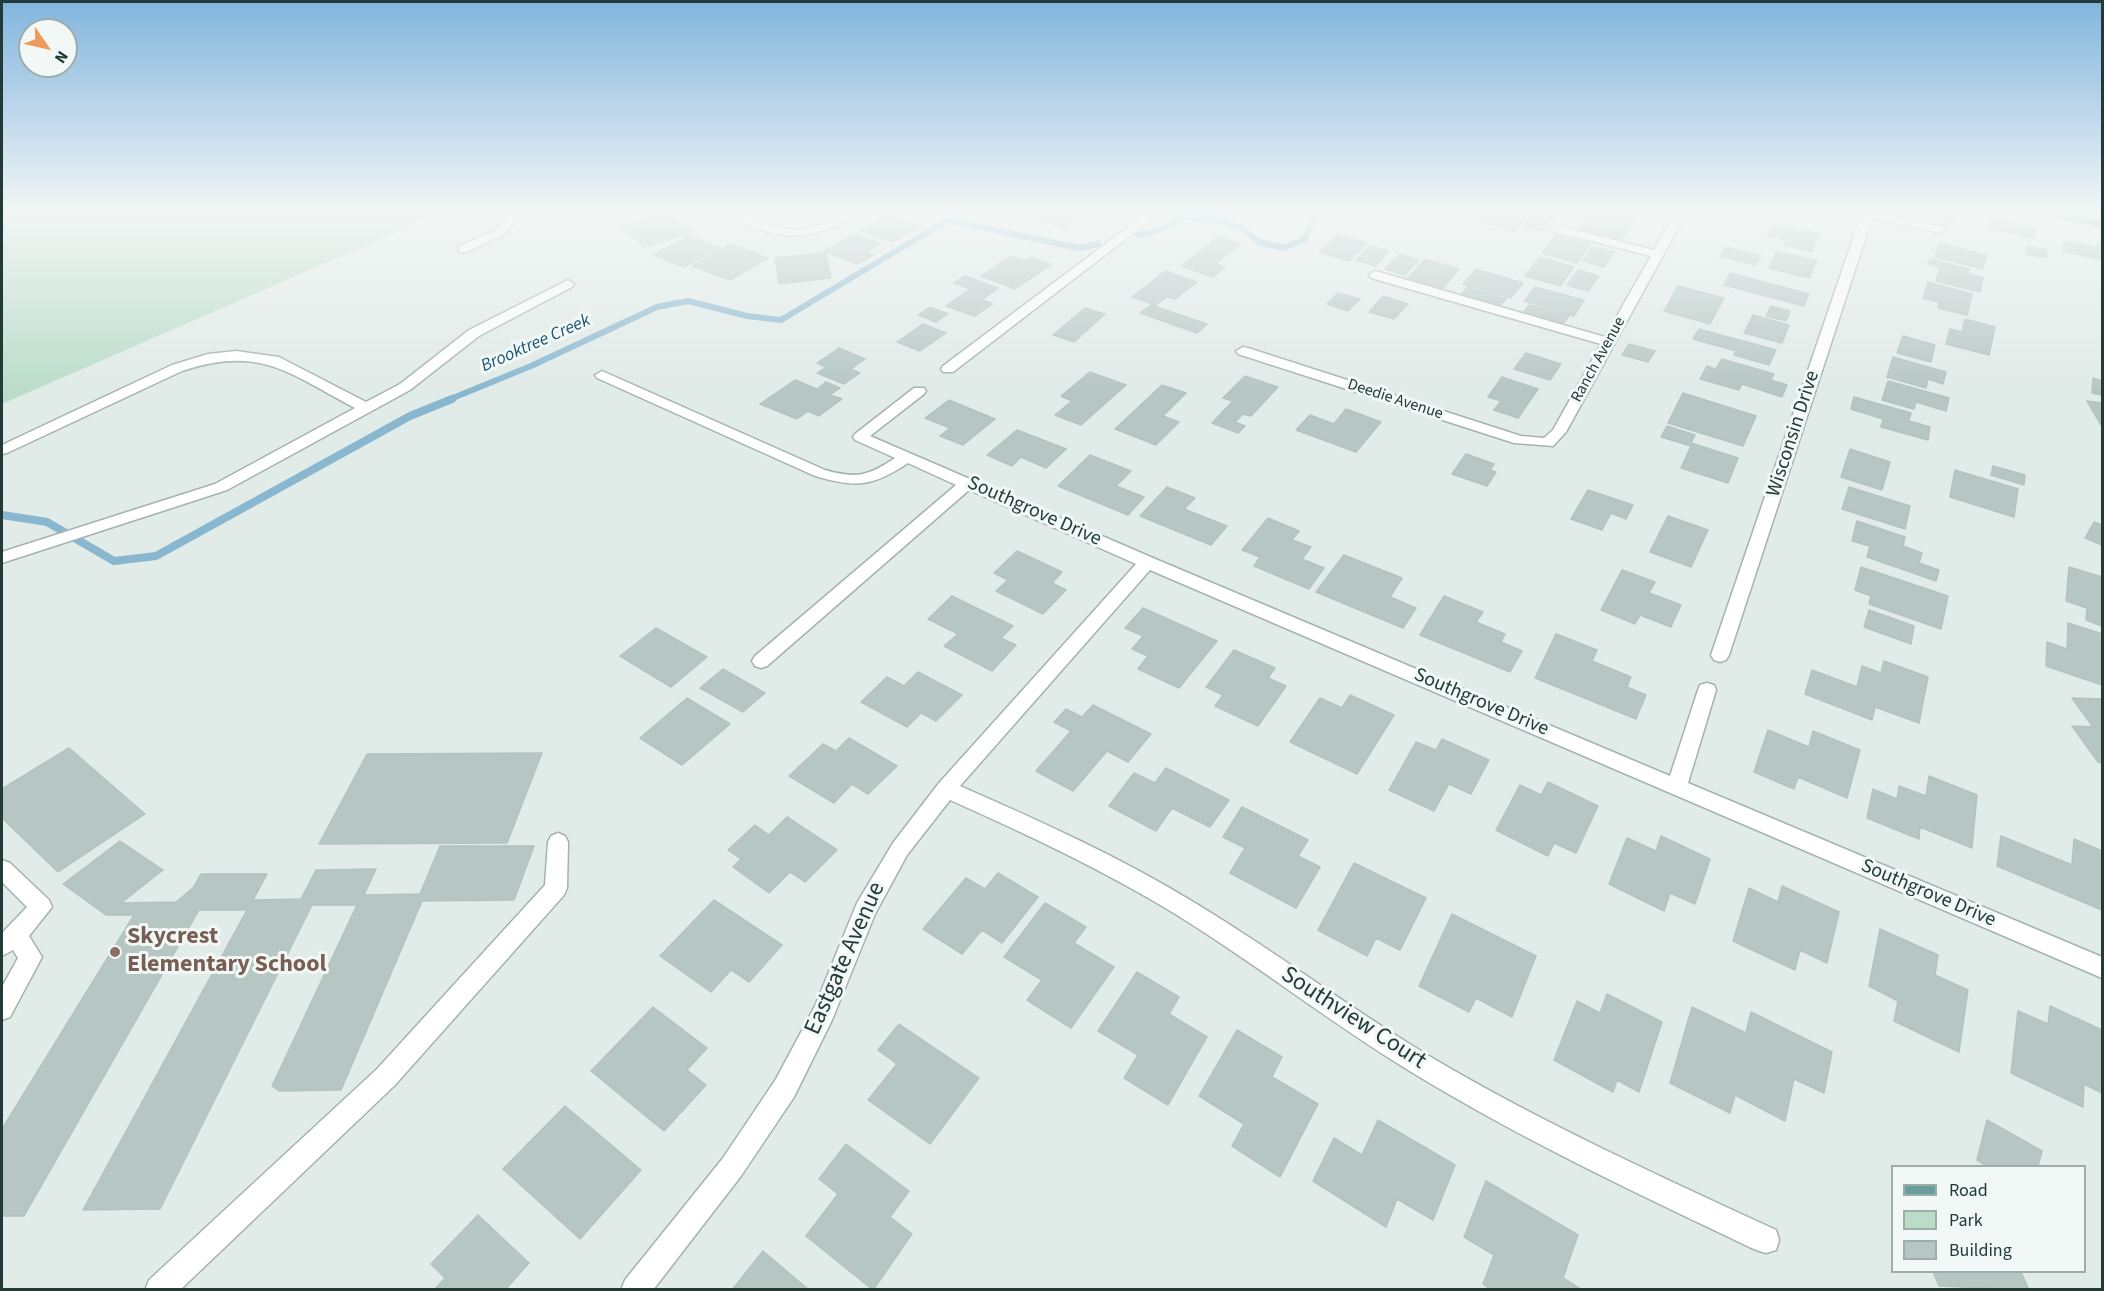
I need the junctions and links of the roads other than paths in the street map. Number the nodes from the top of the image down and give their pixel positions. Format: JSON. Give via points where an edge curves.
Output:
{"nodes":[{"id":1,"x":1076,"y":272,"type":"edge"},
{"id":2,"x":1648,"y":272,"type":"edge"},
{"id":3,"x":1847,"y":272,"type":"edge"},
{"id":4,"x":1375,"y":275,"type":"dead end"},
{"id":5,"x":568,"y":284,"type":"dead end"},
{"id":6,"x":1608,"y":342,"type":"junction"},
{"id":7,"x":1243,"y":351,"type":"dead end"},
{"id":8,"x":948,"y":369,"type":"dead end"},
{"id":9,"x":602,"y":375,"type":"dead end"},
{"id":10,"x":920,"y":391,"type":"dead end"},
{"id":11,"x":366,"y":408,"type":"junction"},
{"id":12,"x":1548,"y":443,"type":"joint"},
{"id":13,"x":2,"y":450,"type":"edge"},
{"id":14,"x":907,"y":457,"type":"junction"},
{"id":15,"x":968,"y":483,"type":"junction"},
{"id":16,"x":2,"y":558,"type":"edge"},
{"id":17,"x":1148,"y":562,"type":"junction"},
{"id":18,"x":1720,"y":655,"type":"dead end"},
{"id":19,"x":761,"y":661,"type":"dead end"},
{"id":20,"x":1707,"y":690,"type":"dead end"},
{"id":21,"x":1677,"y":786,"type":"junction"},
{"id":22,"x":946,"y":789,"type":"junction"},
{"id":23,"x":558,"y":842,"type":"dead end"},
{"id":24,"x":2,"y":869,"type":"edge"},
{"id":25,"x":8,"y":941,"type":"edge"},
{"id":26,"x":2103,"y":968,"type":"edge"},
{"id":27,"x":2,"y":1009,"type":"edge"},
{"id":28,"x":1766,"y":1240,"type":"dead end"},
{"id":29,"x":159,"y":1290,"type":"edge"},
{"id":30,"x":635,"y":1290,"type":"edge"}],
"edges":[{"from":1,"to":8,"type":"street"},
{"from":2,"to":6,"type":"street","name":"Ranch Avenue"},
{"from":3,"to":18,"type":"street","name":"Wisconsin Drive"},
{"from":4,"to":6,"type":"street"},
{"from":5,"to":11,"type":"street","via":[[474,333],[405,387]]},
{"from":6,"to":12,"type":"street","name":"Ranch Avenue","via":[[1559,432]]},
{"from":7,"to":12,"type":"street","name":"Deedie Avenue","via":[[1519,440]]},
{"from":9,"to":14,"type":"street","via":[[846,481],[876,478]]},
{"from":10,"to":14,"type":"street","name":"Southgrove Drive","via":[[860,436]]},
{"from":11,"to":13,"type":"street","via":[[274,360],[236,355],[208,358],[177,368]]},
{"from":11,"to":16,"type":"street","via":[[221,486]]},
{"from":14,"to":15,"type":"street","name":"Southgrove Drive"},
{"from":15,"to":17,"type":"street","name":"Southgrove Drive"},
{"from":15,"to":19,"type":"street"},
{"from":17,"to":21,"type":"street","name":"Southgrove Drive"},
{"from":17,"to":22,"type":"street","name":"Eastgate Avenue"},
{"from":20,"to":21,"type":"street"},
{"from":21,"to":26,"type":"street","name":"Southgrove Drive"},
{"from":22,"to":28,"type":"street","name":"Southview Court","via":[[1068,844],[1146,885],[1420,1064],[1521,1121]]},
{"from":22,"to":30,"type":"street","name":"Eastgate Avenue","via":[[882,879],[850,943],[824,1012],[762,1126]]},
{"from":23,"to":29,"type":"street","via":[[556,888],[386,1077]]},
{"from":24,"to":25,"type":"street","via":[[41,907]]},
{"from":25,"to":27,"type":"street","via":[[31,957]]}]}
